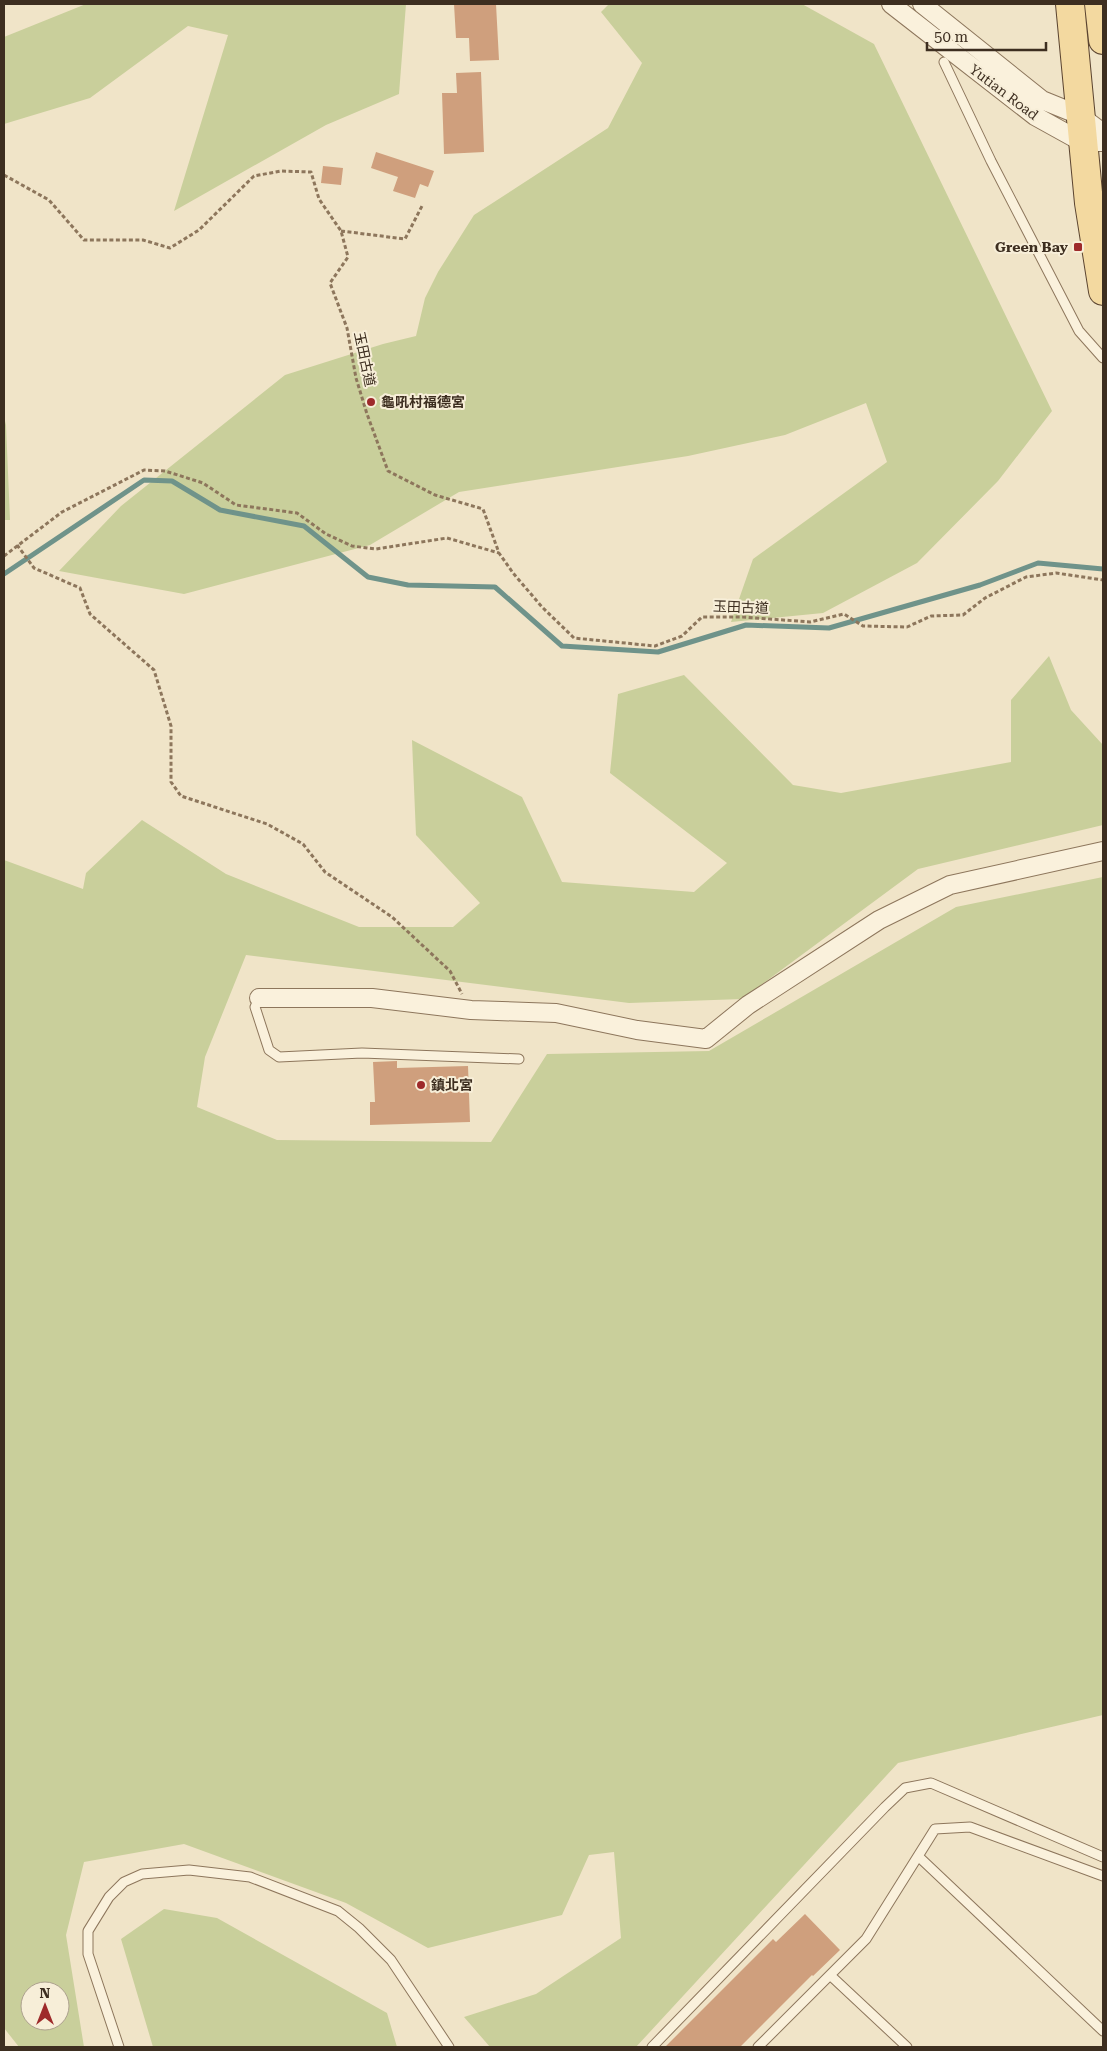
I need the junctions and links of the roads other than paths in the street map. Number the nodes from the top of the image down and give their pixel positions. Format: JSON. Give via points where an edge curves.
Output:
{"nodes":[{"id":1,"x":890,"y":4,"type":"edge"},
{"id":2,"x":922,"y":4,"type":"edge"},
{"id":3,"x":1070,"y":4,"type":"edge"},
{"id":4,"x":1099,"y":4,"type":"edge"},
{"id":5,"x":1103,"y":40,"type":"edge"},
{"id":6,"x":944,"y":62,"type":"dead end"},
{"id":7,"x":1080,"y":115,"type":"junction"},
{"id":8,"x":1096,"y":139,"type":"edge"},
{"id":9,"x":1103,"y":291,"type":"edge"},
{"id":10,"x":1103,"y":358,"type":"edge"},
{"id":11,"x":1103,"y":851,"type":"edge"},
{"id":12,"x":259,"y":998,"type":"joint"},
{"id":13,"x":519,"y":1059,"type":"dead end"},
{"id":14,"x":918,"y":1856,"type":"junction"},
{"id":15,"x":1103,"y":1857,"type":"edge"},
{"id":16,"x":1103,"y":1876,"type":"edge"},
{"id":17,"x":830,"y":1975,"type":"junction"},
{"id":18,"x":1103,"y":2031,"type":"edge"},
{"id":19,"x":118,"y":2047,"type":"edge"},
{"id":20,"x":450,"y":2047,"type":"edge"},
{"id":21,"x":652,"y":2047,"type":"edge"},
{"id":22,"x":758,"y":2047,"type":"edge"},
{"id":23,"x":907,"y":2047,"type":"edge"}],
"edges":[{"from":1,"to":8,"type":"street","name":"Yutian Road","via":[[1035,116]]},
{"from":2,"to":7,"type":"street","name":"Yutian Road","via":[[1042,100]]},
{"from":3,"to":7,"type":"main road"},
{"from":4,"to":5,"type":"main road"},
{"from":6,"to":10,"type":"lane","via":[[1079,331]]},
{"from":7,"to":8,"type":"main road"},
{"from":8,"to":9,"type":"main road","via":[[1089,203]]},
{"from":11,"to":12,"type":"street","via":[[950,885],[879,920],[748,1005],[706,1039],[637,1030],[556,1013],[471,1010],[372,998]]},
{"from":12,"to":13,"type":"lane","via":[[255,1007],[269,1050],[280,1056],[362,1053]]},
{"from":14,"to":16,"type":"lane","via":[[935,1830],[970,1827]]},
{"from":14,"to":17,"type":"lane","via":[[866,1939]]},
{"from":14,"to":18,"type":"lane"},
{"from":15,"to":21,"type":"lane","via":[[931,1783],[905,1788]]},
{"from":17,"to":22,"type":"lane"},
{"from":17,"to":23,"type":"lane"},
{"from":19,"to":20,"type":"lane","via":[[88,1954],[88,1931],[109,1897],[124,1882],[142,1874],[189,1870],[250,1877],[338,1911],[391,1960]]}]}
